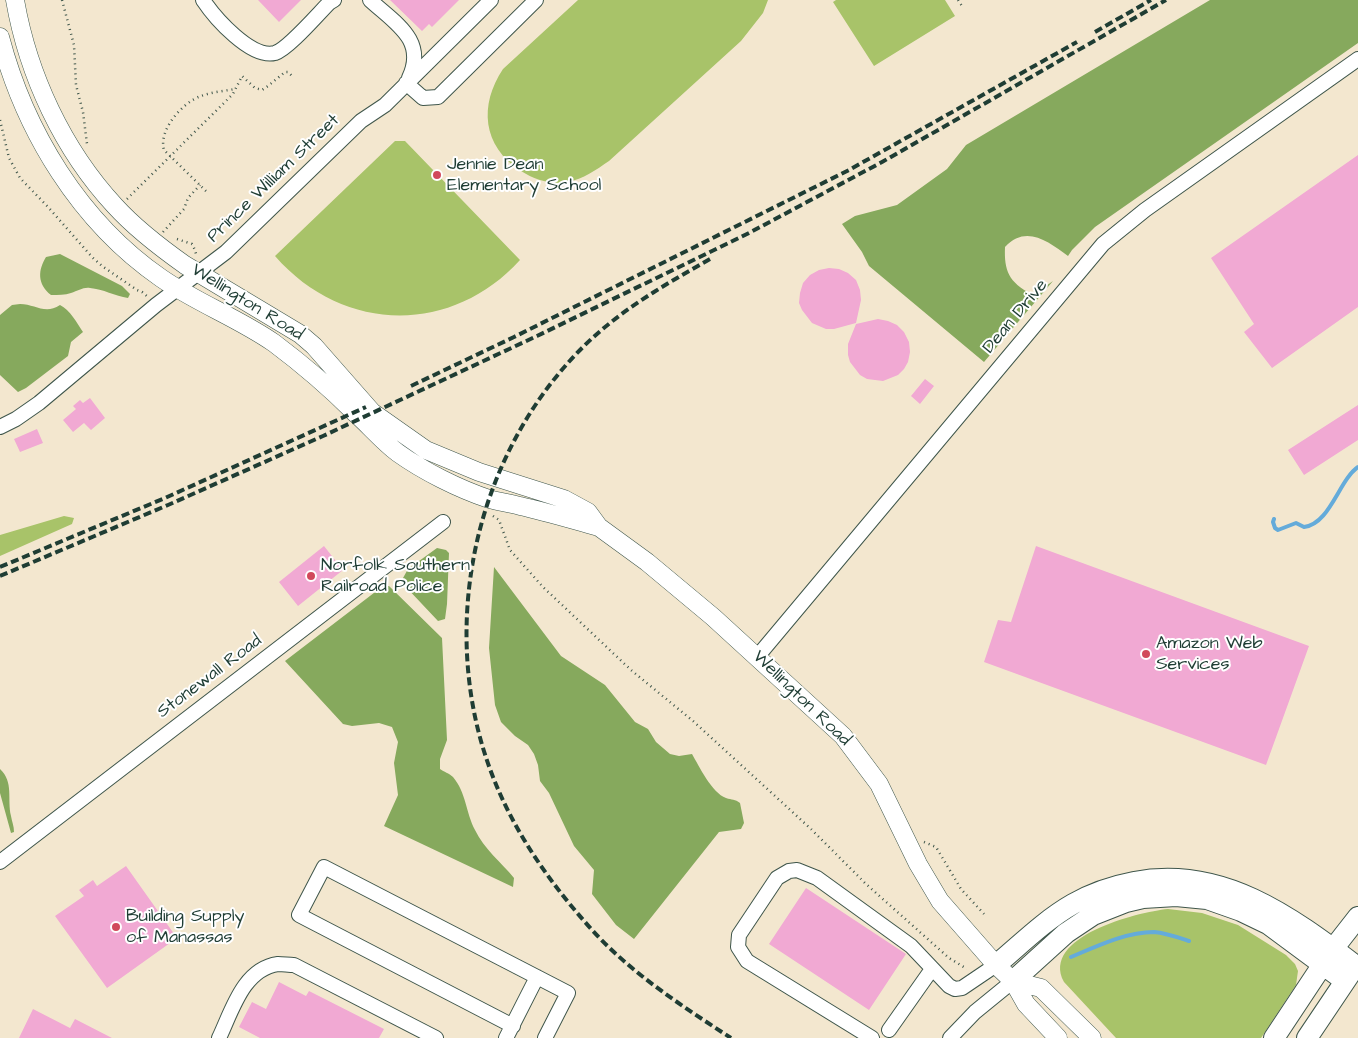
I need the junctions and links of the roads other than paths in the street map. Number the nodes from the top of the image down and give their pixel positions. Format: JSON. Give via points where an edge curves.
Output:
{"nodes":[{"id":1,"x":16,"y":0,"type":"edge"},
{"id":2,"x":203,"y":0,"type":"edge"},
{"id":3,"x":334,"y":0,"type":"edge"},
{"id":4,"x":370,"y":0,"type":"edge"},
{"id":5,"x":491,"y":0,"type":"edge"},
{"id":6,"x":536,"y":0,"type":"edge"},
{"id":7,"x":24,"y":39,"type":"junction"},
{"id":8,"x":1,"y":43,"type":"edge"},
{"id":9,"x":1358,"y":59,"type":"edge"},
{"id":10,"x":406,"y":83,"type":"junction"},
{"id":11,"x":197,"y":265,"type":"junction"},
{"id":12,"x":177,"y":288,"type":"junction"},
{"id":13,"x":0,"y":427,"type":"edge"},
{"id":14,"x":443,"y":522,"type":"dead end"},
{"id":15,"x":599,"y":527,"type":"junction"},
{"id":16,"x":757,"y":657,"type":"junction"},
{"id":17,"x":0,"y":862,"type":"edge"},
{"id":18,"x":1358,"y":917,"type":"edge"},
{"id":19,"x":1328,"y":957,"type":"junction"},
{"id":20,"x":996,"y":965,"type":"junction"},
{"id":21,"x":932,"y":969,"type":"junction"},
{"id":22,"x":1353,"y":971,"type":"edge"},
{"id":23,"x":538,"y":977,"type":"junction"},
{"id":24,"x":1013,"y":981,"type":"junction"},
{"id":25,"x":889,"y":1030,"type":"dead end"},
{"id":26,"x":510,"y":1032,"type":"edge"},
{"id":27,"x":219,"y":1038,"type":"edge"},
{"id":28,"x":436,"y":1038,"type":"edge"},
{"id":29,"x":545,"y":1038,"type":"edge"},
{"id":30,"x":872,"y":1038,"type":"edge"},
{"id":31,"x":950,"y":1038,"type":"edge"},
{"id":32,"x":1058,"y":1038,"type":"edge"},
{"id":33,"x":1092,"y":1038,"type":"edge"},
{"id":34,"x":1274,"y":1038,"type":"edge"},
{"id":35,"x":1307,"y":1038,"type":"edge"}],
"edges":[{"from":1,"to":7,"type":"main road","name":"Wellington Road"},
{"from":2,"to":3,"type":"street","via":[[225,26],[253,50],[274,53],[286,46]]},
{"from":4,"to":10,"type":"street","via":[[411,41],[414,66]]},
{"from":5,"to":10,"type":"street","name":"Prince William Street"},
{"from":6,"to":10,"type":"street","via":[[438,97],[423,98]]},
{"from":7,"to":8,"type":"street"},
{"from":7,"to":11,"type":"main road","name":"Wellington Road","via":[[57,125],[80,161],[122,200],[168,253]]},
{"from":8,"to":12,"type":"main road","name":"Wellington Road","via":[[22,103],[50,157],[76,195],[114,238],[155,274]]},
{"from":9,"to":16,"type":"street","name":"Dean Drive","via":[[1102,244]]},
{"from":10,"to":11,"type":"street","name":"Prince William Street","via":[[382,108],[361,121],[226,252]]},
{"from":11,"to":12,"type":"street","name":"Prince William Street"},
{"from":11,"to":15,"type":"main road","name":"Wellington Road","via":[[300,334],[372,412],[426,450],[479,472],[564,499],[588,512]]},
{"from":12,"to":13,"type":"street","name":"Prince William Street","via":[[39,403]]},
{"from":12,"to":15,"type":"main road","name":"Wellington Road","via":[[272,342],[328,386],[391,447],[422,468],[489,499]]},
{"from":14,"to":17,"type":"street","name":"Stonewall Road"},
{"from":15,"to":16,"type":"main road","name":"Wellington Road","via":[[647,562]]},
{"from":16,"to":20,"type":"main road","name":"Wellington Road","via":[[844,736],[879,784],[932,889]]},
{"from":18,"to":19,"type":"highway"},
{"from":19,"to":20,"type":"highway","via":[[1283,915],[1242,893],[1190,879],[1155,879],[1109,888],[1072,904]]},
{"from":19,"to":22,"type":"highway"},
{"from":19,"to":24,"type":"highway","via":[[1268,924],[1207,899],[1157,897],[1126,902],[1093,915],[1066,933]]},
{"from":19,"to":34,"type":"highway"},
{"from":20,"to":21,"type":"street","via":[[962,988],[955,989]]},
{"from":20,"to":24,"type":"main road","name":"Wellington Road"},
{"from":21,"to":25,"type":"street"},
{"from":21,"to":30,"type":"street","via":[[911,946],[816,878],[797,870],[777,878],[738,935],[742,954],[747,961]]},
{"from":22,"to":35,"type":"highway"},
{"from":23,"to":26,"type":"street"},
{"from":23,"to":26,"type":"street","via":[[324,866],[303,907],[299,915]]},
{"from":23,"to":29,"type":"street","via":[[568,993]]},
{"from":24,"to":31,"type":"street","via":[[974,1012]]},
{"from":24,"to":32,"type":"main road","name":"Wellington Road","via":[[1026,1004]]},
{"from":24,"to":33,"type":"main road","name":"Wellington Road","via":[[1041,988]]},
{"from":27,"to":28,"type":"street","via":[[245,985],[258,972],[278,964],[294,965]]}]}
